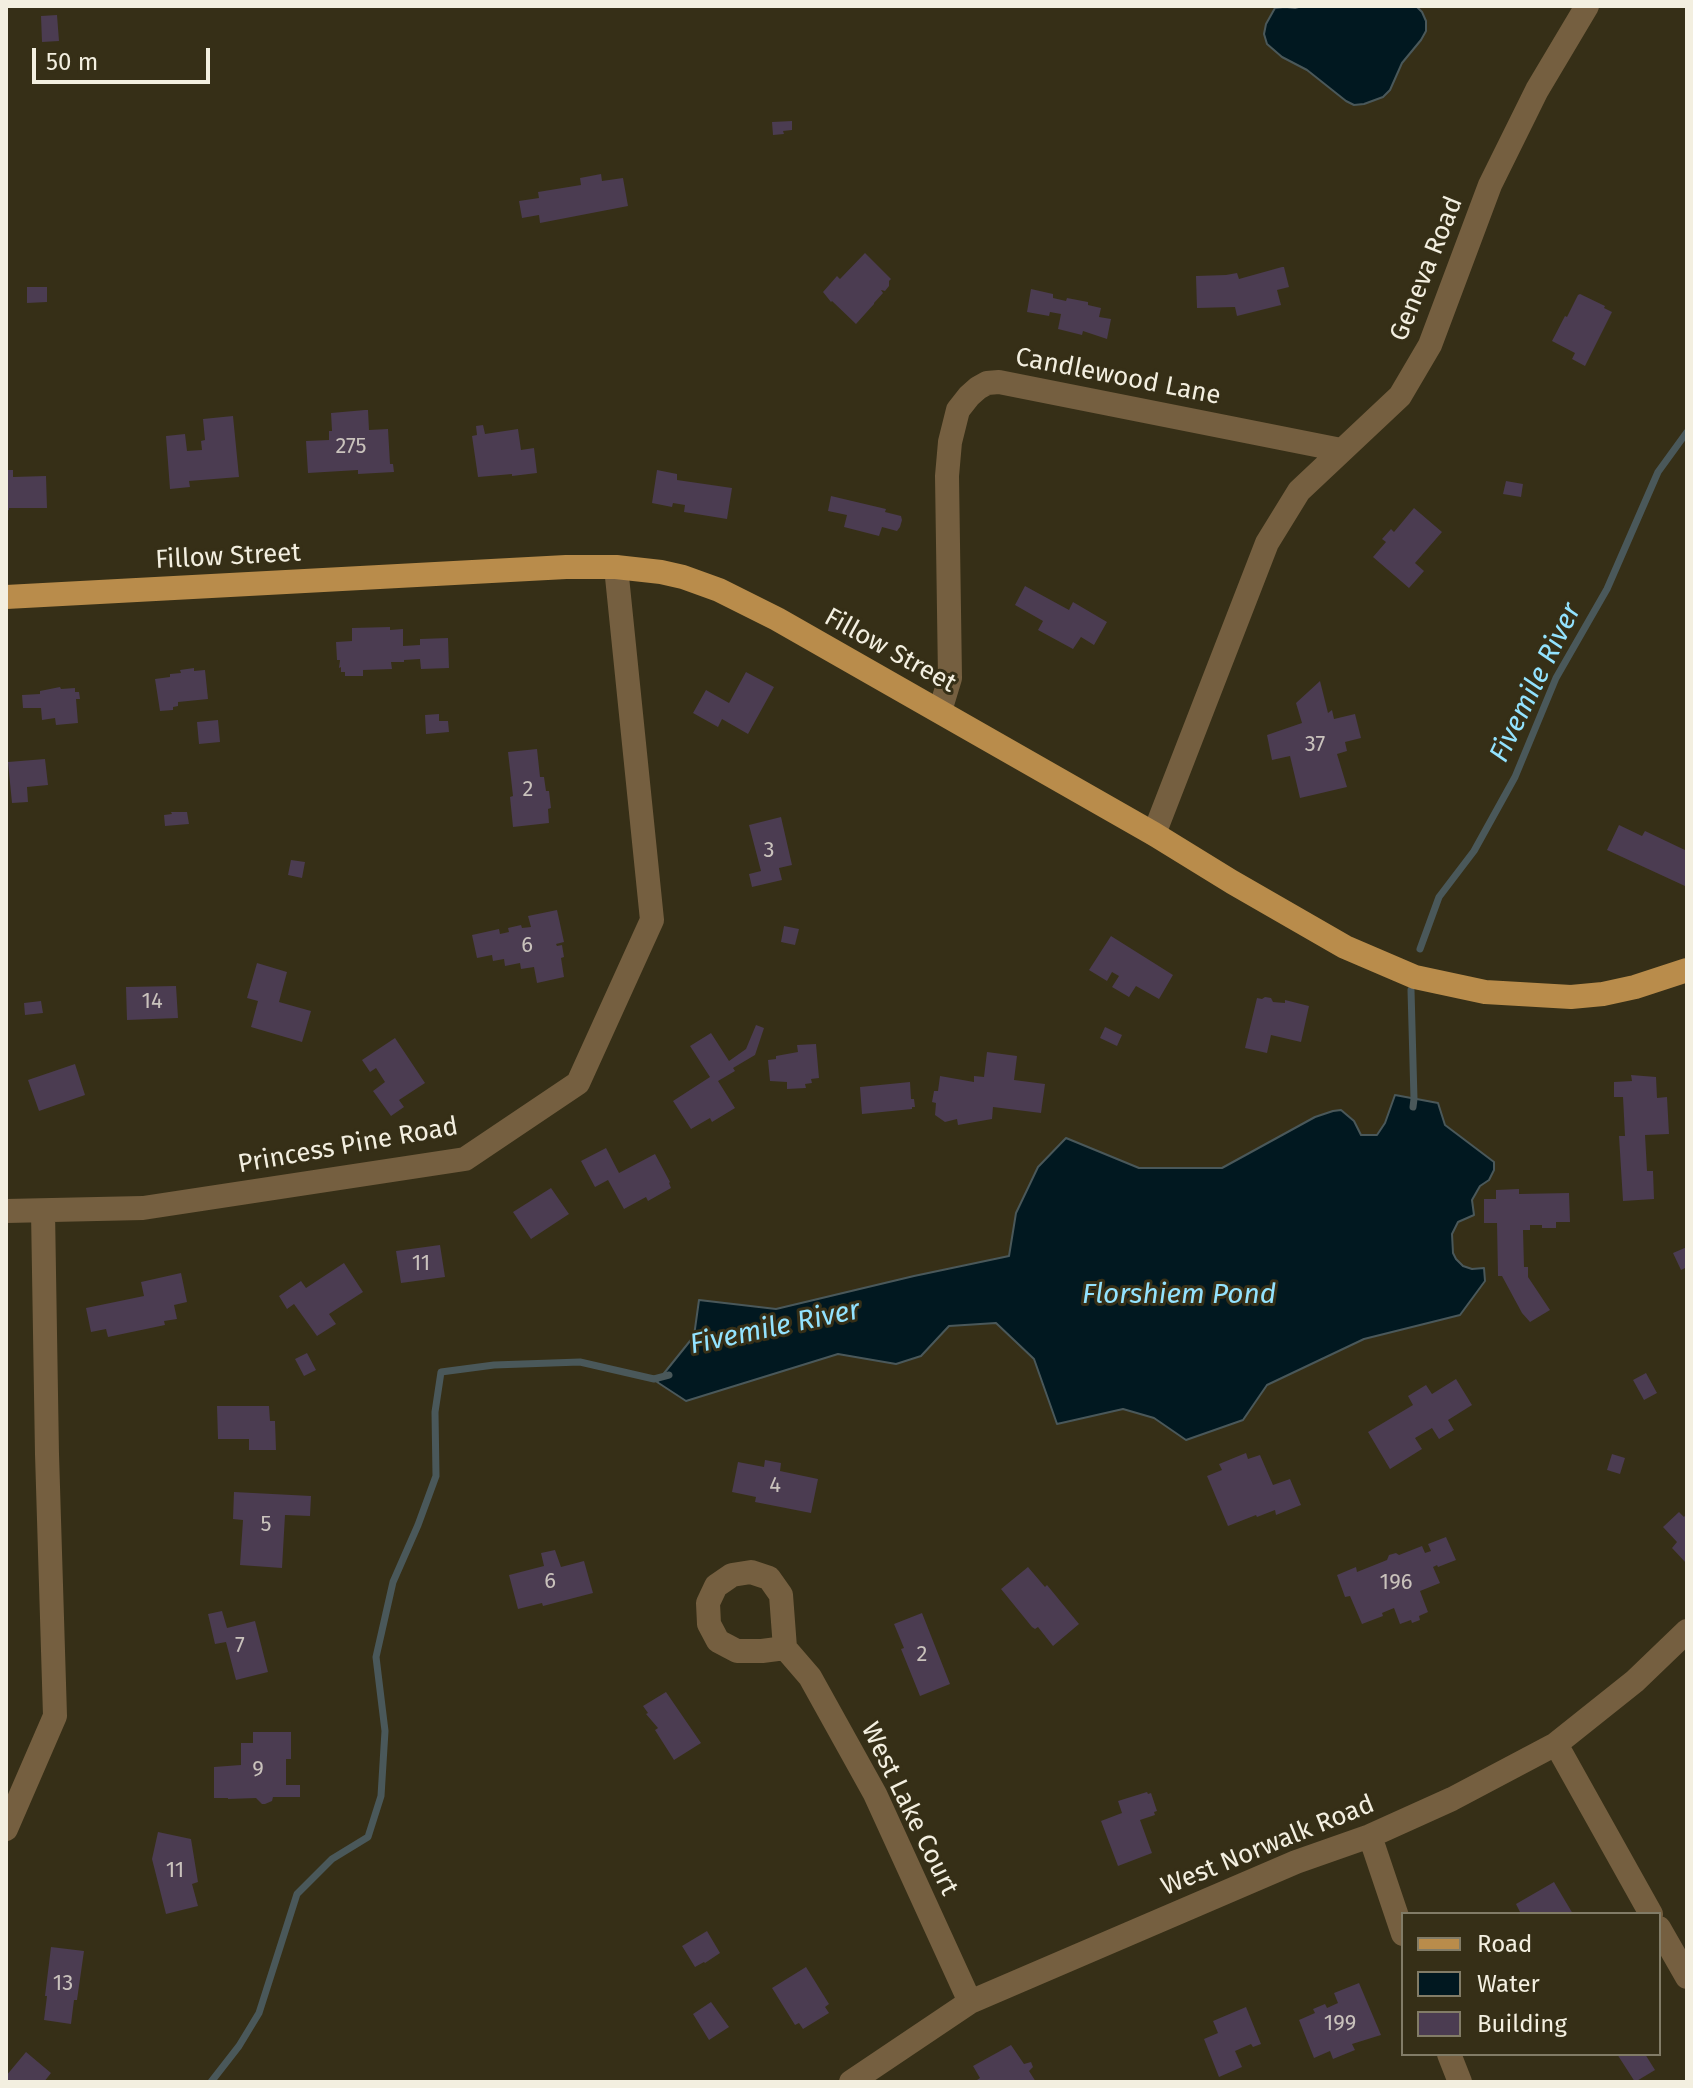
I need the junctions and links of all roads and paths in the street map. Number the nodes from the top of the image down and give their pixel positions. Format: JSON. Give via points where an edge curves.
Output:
{"nodes":[{"id":1,"x":1587,"y":6,"type":"edge"},
{"id":2,"x":1341,"y":450,"type":"junction"},
{"id":3,"x":616,"y":567,"type":"junction"},
{"id":4,"x":6,"y":597,"type":"edge"},
{"id":5,"x":940,"y":711,"type":"junction"},
{"id":6,"x":1154,"y":834,"type":"junction"},
{"id":7,"x":1687,"y":970,"type":"edge"},
{"id":8,"x":6,"y":1211,"type":"edge"},
{"id":9,"x":43,"y":1211,"type":"junction"},
{"id":10,"x":1687,"y":1631,"type":"edge"},
{"id":11,"x":785,"y":1648,"type":"dead end"},
{"id":12,"x":1556,"y":1744,"type":"junction"},
{"id":13,"x":6,"y":1829,"type":"edge"},
{"id":14,"x":1370,"y":1836,"type":"junction"},
{"id":15,"x":1650,"y":1912,"type":"edge"},
{"id":16,"x":1401,"y":1928,"type":"edge"},
{"id":17,"x":1661,"y":1932,"type":"edge"},
{"id":18,"x":1687,"y":1977,"type":"edge"},
{"id":19,"x":970,"y":2002,"type":"junction"},
{"id":20,"x":1450,"y":2056,"type":"edge"},
{"id":21,"x":851,"y":2082,"type":"edge"},
{"id":22,"x":1460,"y":2082,"type":"edge"}],
"edges":[{"from":1,"to":2,"type":"street","name":"Geneva Road","via":[[1490,185],[1430,345],[1400,396]]},
{"from":2,"to":5,"type":"street","name":"Candlewood Lane","via":[[999,382],[978,388],[958,410],[950,442],[950,678]]},
{"from":2,"to":6,"type":"street","name":"Geneva Road","via":[[1299,491],[1267,543]]},
{"from":3,"to":4,"type":"main road","name":"Fillow Street"},
{"from":3,"to":5,"type":"main road","name":"Fillow Street","via":[[683,577],[719,590]]},
{"from":3,"to":9,"type":"street","name":"Princess Pine Road","via":[[652,920],[578,1083],[465,1159],[143,1208]]},
{"from":5,"to":6,"type":"main road","name":"Fillow Street"},
{"from":6,"to":7,"type":"main road","name":"Fillow Street","via":[[1345,947],[1415,977],[1485,992],[1571,997],[1635,987]]},
{"from":8,"to":9,"type":"street","name":"Princess Pine Road"},
{"from":9,"to":13,"type":"street","via":[[55,1716]]},
{"from":10,"to":12,"type":"street","name":"West Norwalk Road"},
{"from":11,"to":19,"type":"street","name":"West Lake Court","via":[[810,1677],[875,1794]]},
{"from":12,"to":14,"type":"street","name":"West Norwalk Road"},
{"from":12,"to":15,"type":"street"},
{"from":14,"to":16,"type":"street"},
{"from":14,"to":19,"type":"street","name":"West Norwalk Road","via":[[1296,1862]]},
{"from":17,"to":18,"type":"street"},
{"from":19,"to":21,"type":"street","name":"West Norwalk Road"},
{"from":20,"to":22,"type":"street"}]}
